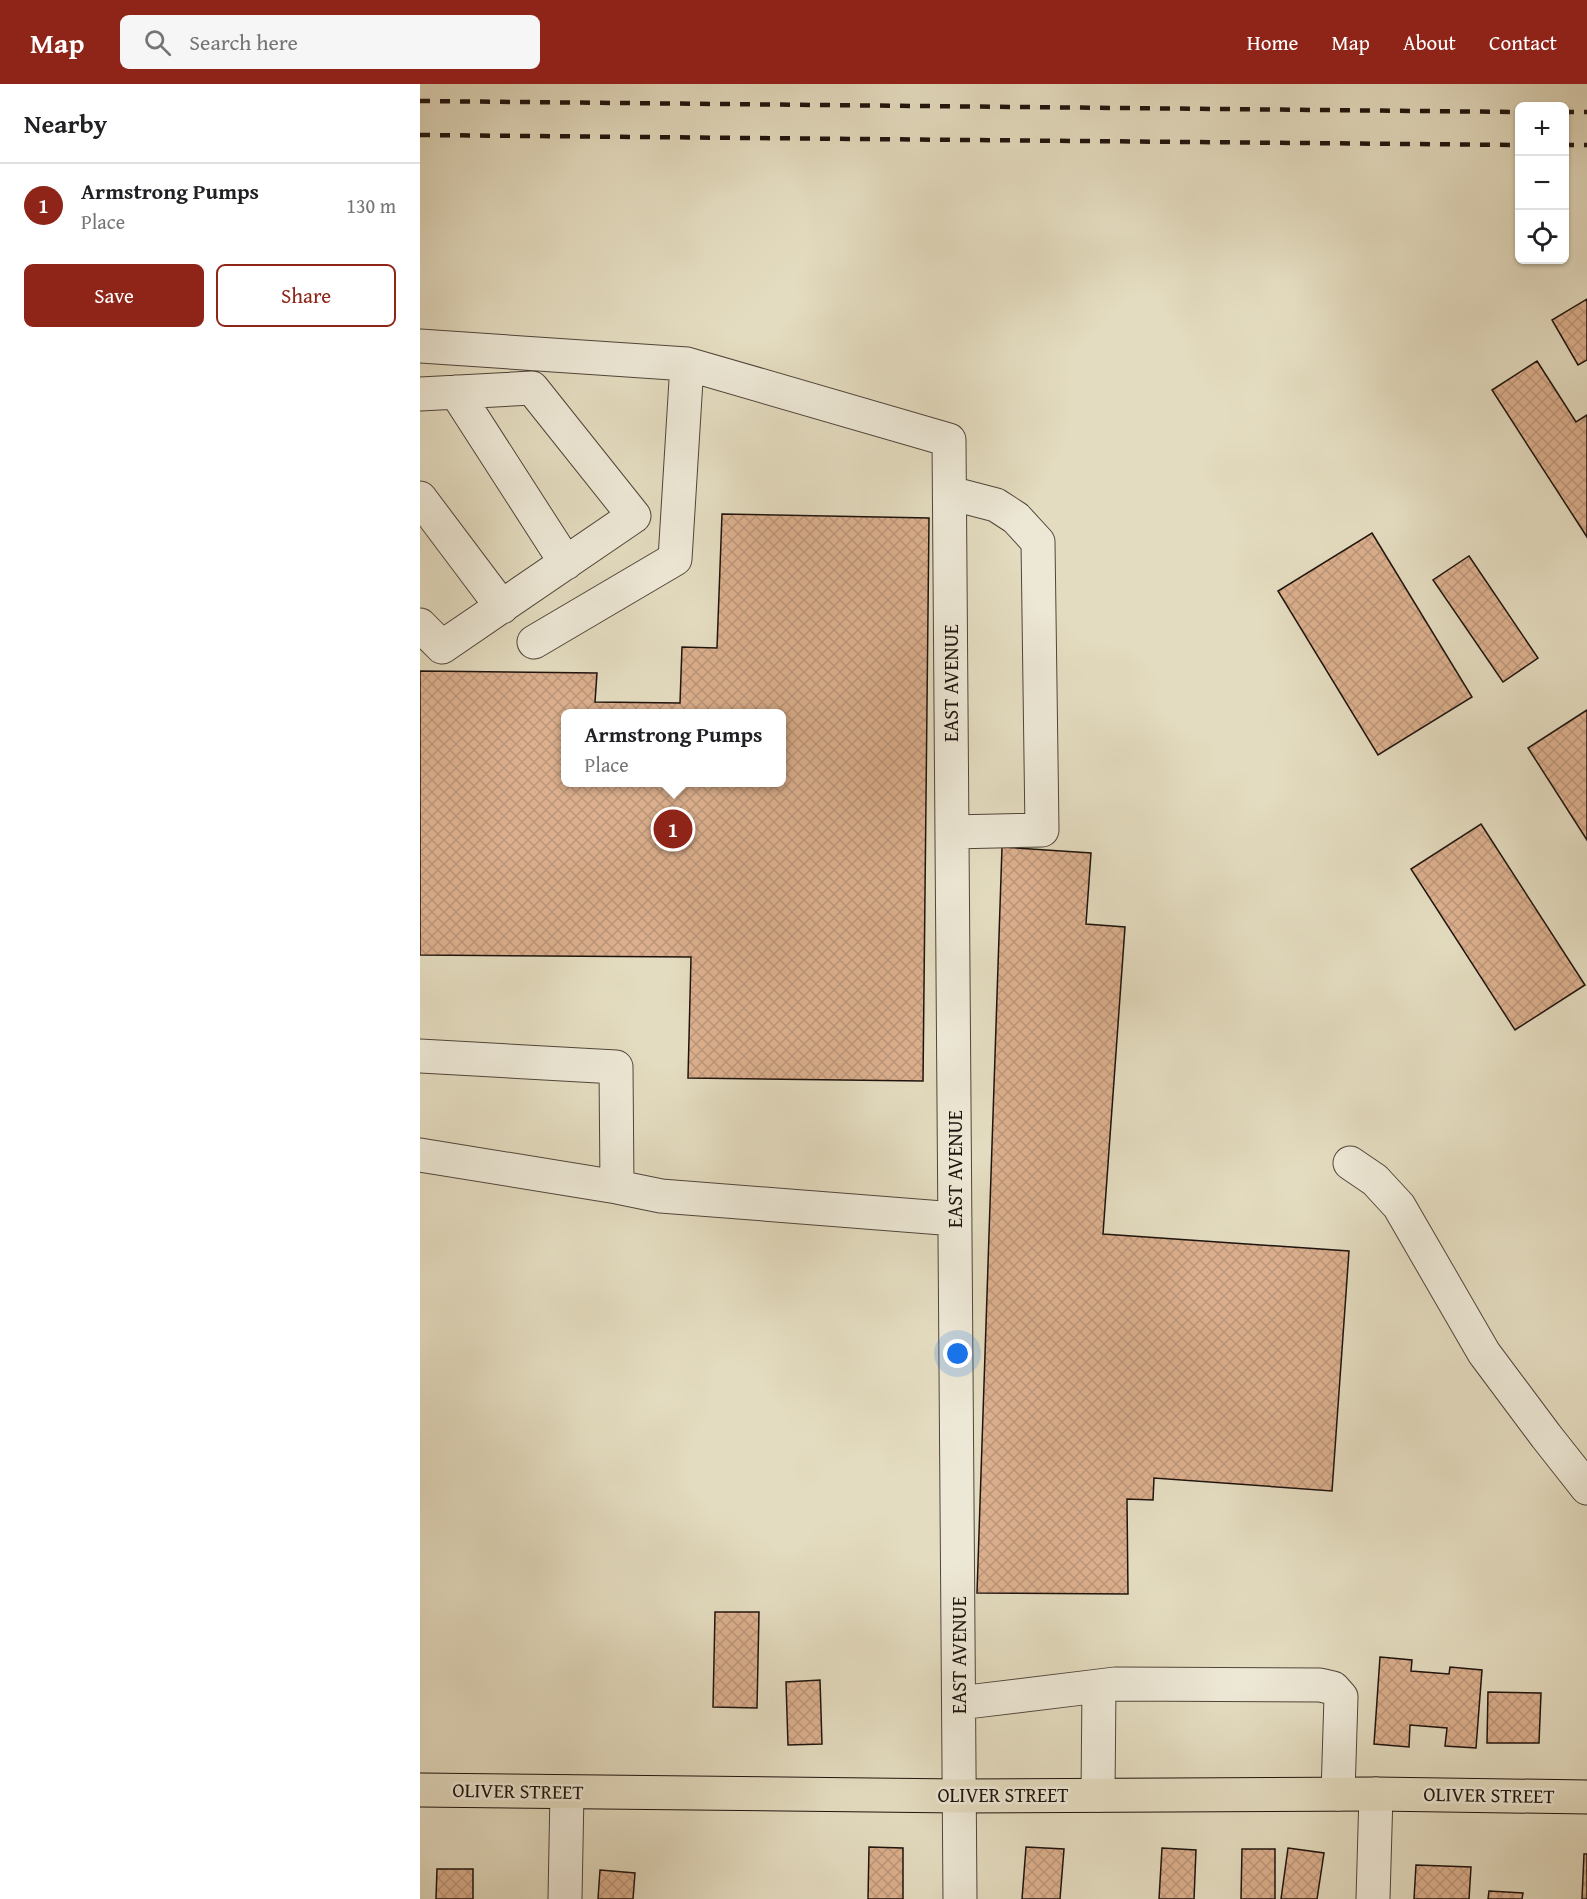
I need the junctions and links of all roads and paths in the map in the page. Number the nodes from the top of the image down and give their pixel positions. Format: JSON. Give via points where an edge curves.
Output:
{"nodes":[{"id":1,"x":420,"y":346,"type":"edge"},
{"id":2,"x":687,"y":364,"type":"junction"},
{"id":3,"x":456,"y":392,"type":"junction"},
{"id":4,"x":420,"y":394,"type":"edge"},
{"id":5,"x":950,"y":493,"type":"junction"},
{"id":6,"x":420,"y":498,"type":"edge"},
{"id":7,"x":566,"y":563,"type":"junction"},
{"id":8,"x":502,"y":607,"type":"junction"},
{"id":9,"x":420,"y":625,"type":"edge"},
{"id":10,"x":534,"y":642,"type":"dead end"},
{"id":11,"x":952,"y":832,"type":"junction"},
{"id":12,"x":420,"y":1056,"type":"edge"},
{"id":13,"x":420,"y":1155,"type":"edge"},
{"id":14,"x":1350,"y":1164,"type":"dead end"},
{"id":15,"x":617,"y":1187,"type":"junction"},
{"id":16,"x":955,"y":1219,"type":"junction"},
{"id":17,"x":1587,"y":1488,"type":"edge"},
{"id":18,"x":1099,"y":1686,"type":"junction"},
{"id":19,"x":959,"y":1703,"type":"junction"},
{"id":20,"x":420,"y":1790,"type":"edge"},
{"id":21,"x":567,"y":1792,"type":"junction"},
{"id":22,"x":1338,"y":1794,"type":"junction"},
{"id":23,"x":1376,"y":1794,"type":"junction"},
{"id":24,"x":1098,"y":1795,"type":"junction"},
{"id":25,"x":960,"y":1796,"type":"junction"},
{"id":26,"x":1587,"y":1797,"type":"edge"},
{"id":27,"x":565,"y":1899,"type":"edge"},
{"id":28,"x":960,"y":1899,"type":"edge"},
{"id":29,"x":1373,"y":1899,"type":"edge"}],
"edges":[{"from":1,"to":2,"type":"street"},
{"from":2,"to":5,"type":"street","name":"EAST AVENUE","via":[[949,440]]},
{"from":2,"to":10,"type":"street","via":[[675,559]]},
{"from":3,"to":4,"type":"street"},
{"from":3,"to":7,"type":"street"},
{"from":3,"to":7,"type":"street","via":[[532,388],[634,516]]},
{"from":5,"to":11,"type":"street","name":"EAST AVENUE"},
{"from":5,"to":11,"type":"street","via":[[996,506],[1016,518],[1038,542],[1042,830]]},
{"from":6,"to":8,"type":"street"},
{"from":7,"to":8,"type":"street"},
{"from":8,"to":9,"type":"street","via":[[442,647]]},
{"from":11,"to":16,"type":"street","name":"EAST AVENUE"},
{"from":12,"to":15,"type":"street","via":[[616,1067]]},
{"from":13,"to":15,"type":"street"},
{"from":14,"to":17,"type":"street","via":[[1375,1180],[1399,1206],[1484,1353]]},
{"from":15,"to":16,"type":"street","via":[[661,1196]]},
{"from":16,"to":19,"type":"street","name":"EAST AVENUE"},
{"from":18,"to":19,"type":"street"},
{"from":18,"to":22,"type":"street","via":[[1334,1688],[1341,1697]]},
{"from":18,"to":24,"type":"street"},
{"from":19,"to":25,"type":"street","name":"EAST AVENUE"},
{"from":20,"to":21,"type":"main road","name":"OLIVER STREET"},
{"from":21,"to":25,"type":"main road","name":"OLIVER STREET"},
{"from":21,"to":27,"type":"street"},
{"from":22,"to":23,"type":"main road","name":"OLIVER STREET"},
{"from":22,"to":24,"type":"main road","name":"OLIVER STREET"},
{"from":23,"to":26,"type":"main road","name":"OLIVER STREET"},
{"from":23,"to":29,"type":"street"},
{"from":24,"to":25,"type":"main road","name":"OLIVER STREET"},
{"from":25,"to":28,"type":"street","name":"EAST AVENUE"}]}
